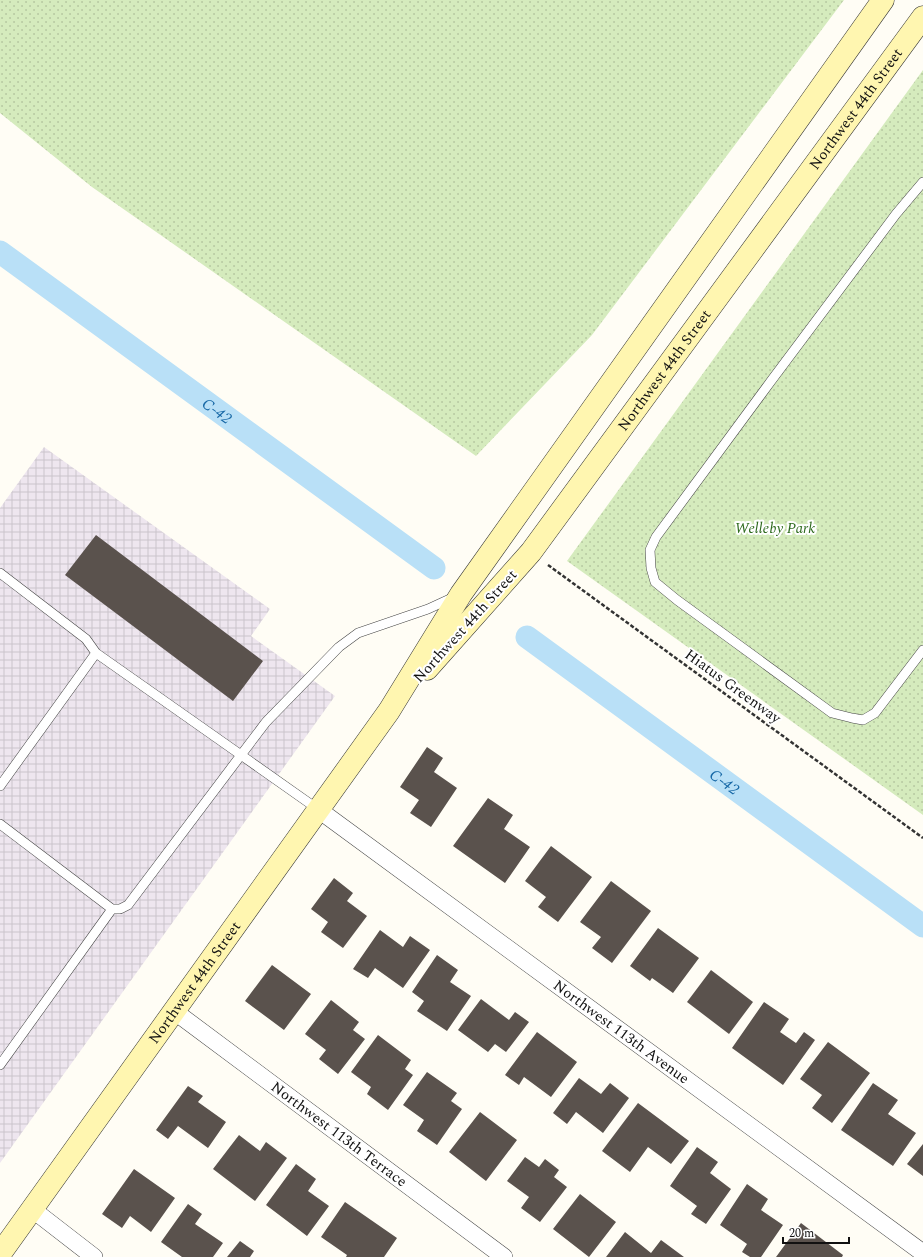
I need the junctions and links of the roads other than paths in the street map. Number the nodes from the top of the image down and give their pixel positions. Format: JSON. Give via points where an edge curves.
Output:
{"nodes":[{"id":1,"x":882,"y":0,"type":"edge"},
{"id":2,"x":923,"y":17,"type":"edge"},
{"id":3,"x":923,"y":182,"type":"edge"},
{"id":4,"x":0,"y":573,"type":"edge"},
{"id":5,"x":461,"y":594,"type":"junction"},
{"id":6,"x":923,"y":650,"type":"edge"},
{"id":7,"x":96,"y":653,"type":"junction"},
{"id":8,"x":389,"y":711,"type":"junction"},
{"id":9,"x":241,"y":755,"type":"junction"},
{"id":10,"x":0,"y":786,"type":"edge"},
{"id":11,"x":319,"y":810,"type":"junction"},
{"id":12,"x":0,"y":824,"type":"edge"},
{"id":13,"x":112,"y":909,"type":"junction"},
{"id":14,"x":174,"y":1011,"type":"junction"},
{"id":15,"x":0,"y":1065,"type":"edge"},
{"id":16,"x":32,"y":1209,"type":"junction"},
{"id":17,"x":923,"y":1253,"type":"edge"},
{"id":18,"x":0,"y":1254,"type":"edge"},
{"id":19,"x":94,"y":1257,"type":"edge"},
{"id":20,"x":504,"y":1257,"type":"edge"}],
"edges":[{"from":1,"to":5,"type":"street","name":"Northwest 44th Street"},
{"from":2,"to":8,"type":"street","name":"Northwest 44th Street","via":[[531,552]]},
{"from":3,"to":6,"type":"lane","via":[[770,381],[656,537],[650,550],[651,568],[656,582],[832,713],[863,720],[875,713]]},
{"from":4,"to":7,"type":"lane","via":[[86,639]]},
{"from":5,"to":8,"type":"street","name":"Northwest 44th Street"},
{"from":5,"to":9,"type":"lane","via":[[428,609],[358,633],[339,647],[266,722]]},
{"from":7,"to":9,"type":"lane"},
{"from":7,"to":10,"type":"lane"},
{"from":8,"to":11,"type":"street","name":"Northwest 44th Street"},
{"from":9,"to":11,"type":"lane"},
{"from":9,"to":13,"type":"lane","via":[[128,905]]},
{"from":11,"to":14,"type":"street","name":"Northwest 44th Street"},
{"from":11,"to":17,"type":"street","name":"Northwest 113th Avenue"},
{"from":12,"to":13,"type":"lane"},
{"from":13,"to":15,"type":"lane"},
{"from":14,"to":16,"type":"street","name":"Northwest 44th Street"},
{"from":14,"to":20,"type":"street","name":"Northwest 113th Terrace"},
{"from":16,"to":18,"type":"street","name":"Northwest 44th Street"},
{"from":16,"to":19,"type":"street"}]}
